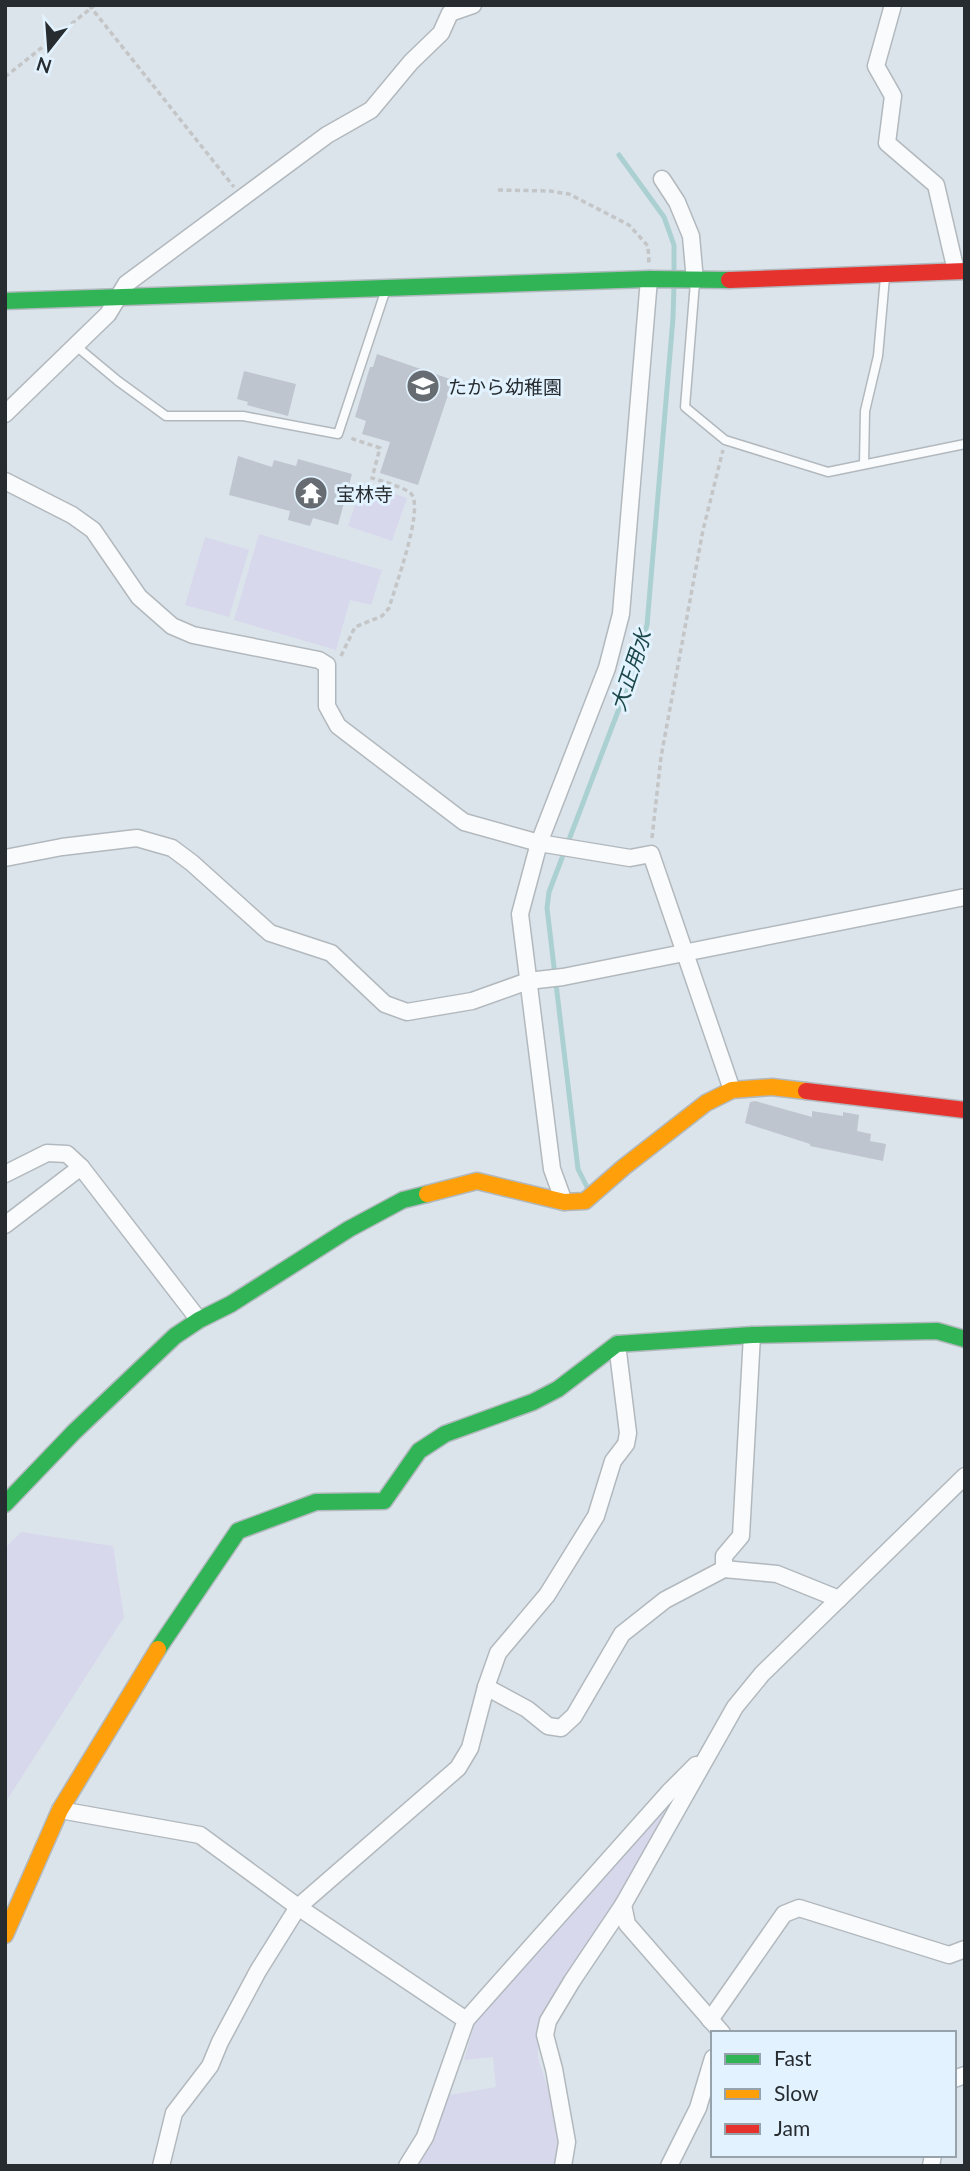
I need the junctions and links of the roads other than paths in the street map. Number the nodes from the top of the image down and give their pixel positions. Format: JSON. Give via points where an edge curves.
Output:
{"nodes":[{"id":1,"x":473,"y":5,"type":"edge"},
{"id":2,"x":893,"y":5,"type":"edge"},
{"id":3,"x":662,"y":178,"type":"dead end"},
{"id":4,"x":960,"y":271,"type":"edge"},
{"id":5,"x":886,"y":274,"type":"junction"},
{"id":6,"x":649,"y":279,"type":"junction"},
{"id":7,"x":695,"y":281,"type":"junction"},
{"id":8,"x":386,"y":289,"type":"junction"},
{"id":9,"x":115,"y":299,"type":"junction"},
{"id":10,"x":5,"y":301,"type":"edge"},
{"id":11,"x":76,"y":345,"type":"junction"},
{"id":12,"x":6,"y":411,"type":"edge"},
{"id":13,"x":965,"y":444,"type":"edge"},
{"id":14,"x":864,"y":464,"type":"junction"},
{"id":15,"x":5,"y":481,"type":"edge"},
{"id":16,"x":539,"y":843,"type":"junction"},
{"id":17,"x":5,"y":858,"type":"edge"},
{"id":18,"x":965,"y":897,"type":"edge"},
{"id":19,"x":684,"y":954,"type":"junction"},
{"id":20,"x":534,"y":981,"type":"junction"},
{"id":21,"x":732,"y":1090,"type":"junction"},
{"id":22,"x":965,"y":1110,"type":"edge"},
{"id":23,"x":82,"y":1167,"type":"junction"},
{"id":24,"x":5,"y":1174,"type":"edge"},
{"id":25,"x":564,"y":1202,"type":"junction"},
{"id":26,"x":5,"y":1225,"type":"edge"},
{"id":27,"x":199,"y":1320,"type":"junction"},
{"id":28,"x":752,"y":1335,"type":"junction"},
{"id":29,"x":965,"y":1339,"type":"edge"},
{"id":30,"x":617,"y":1344,"type":"junction"},
{"id":31,"x":965,"y":1476,"type":"edge"},
{"id":32,"x":5,"y":1504,"type":"edge"},
{"id":33,"x":724,"y":1569,"type":"junction"},
{"id":34,"x":839,"y":1599,"type":"junction"},
{"id":35,"x":486,"y":1687,"type":"junction"},
{"id":36,"x":710,"y":1752,"type":"junction"},
{"id":37,"x":60,"y":1810,"type":"junction"},
{"id":38,"x":623,"y":1905,"type":"junction"},
{"id":39,"x":298,"y":1907,"type":"junction"},
{"id":40,"x":5,"y":1935,"type":"edge"},
{"id":41,"x":965,"y":1949,"type":"edge"},
{"id":42,"x":466,"y":2020,"type":"junction"},
{"id":43,"x":718,"y":2029,"type":"edge"},
{"id":44,"x":711,"y":2065,"type":"edge"},
{"id":45,"x":161,"y":2166,"type":"edge"},
{"id":46,"x":407,"y":2166,"type":"edge"},
{"id":47,"x":563,"y":2166,"type":"edge"},
{"id":48,"x":669,"y":2166,"type":"edge"}],
"edges":[{"from":1,"to":9,"type":"street","via":[[450,13],[441,33],[371,110],[327,135],[126,284]]},
{"from":2,"to":4,"type":"street","via":[[876,66],[893,96],[887,143],[936,185]]},
{"from":3,"to":7,"type":"street","via":[[691,236]]},
{"from":4,"to":5,"type":"street"},
{"from":5,"to":7,"type":"street"},
{"from":5,"to":14,"type":"lane","via":[[878,356],[865,411]]},
{"from":6,"to":7,"type":"street"},
{"from":6,"to":8,"type":"street"},
{"from":6,"to":16,"type":"street","via":[[621,614],[607,668]]},
{"from":7,"to":14,"type":"lane","via":[[685,407],[726,440],[828,472]]},
{"from":8,"to":9,"type":"street"},
{"from":8,"to":11,"type":"lane","via":[[338,434],[243,415],[166,416]]},
{"from":9,"to":10,"type":"street"},
{"from":9,"to":11,"type":"street","via":[[108,314]]},
{"from":11,"to":12,"type":"street"},
{"from":13,"to":14,"type":"lane"},
{"from":15,"to":16,"type":"street","via":[[93,530],[139,597],[172,626],[193,635],[327,665],[327,706],[338,726],[464,822]]},
{"from":16,"to":19,"type":"street","via":[[630,858],[651,854]]},
{"from":16,"to":20,"type":"street","via":[[520,914]]},
{"from":17,"to":20,"type":"street","via":[[137,838],[172,848],[270,933],[331,953],[386,1004],[407,1012],[472,1001]]},
{"from":18,"to":19,"type":"street"},
{"from":19,"to":20,"type":"street"},
{"from":19,"to":21,"type":"street"},
{"from":20,"to":25,"type":"street","via":[[552,1170]]},
{"from":21,"to":22,"type":"street","via":[[772,1087]]},
{"from":21,"to":25,"type":"street","via":[[706,1103],[585,1201]]},
{"from":23,"to":24,"type":"street","via":[[67,1154],[47,1153]]},
{"from":23,"to":26,"type":"street"},
{"from":23,"to":27,"type":"street"},
{"from":25,"to":27,"type":"street","via":[[477,1181],[403,1200]]},
{"from":27,"to":32,"type":"street","via":[[175,1336]]},
{"from":28,"to":29,"type":"street","via":[[937,1331]]},
{"from":28,"to":30,"type":"street"},
{"from":28,"to":33,"type":"street","via":[[740,1536],[724,1556]]},
{"from":30,"to":35,"type":"street","via":[[626,1444],[613,1461],[596,1516],[547,1595],[498,1653]]},
{"from":30,"to":37,"type":"street","via":[[558,1389],[445,1434],[419,1451],[384,1501],[316,1502],[238,1531],[162,1643]]},
{"from":31,"to":34,"type":"street"},
{"from":33,"to":34,"type":"street","via":[[777,1574]]},
{"from":33,"to":35,"type":"street","via":[[665,1600],[629,1627],[574,1716],[561,1728],[548,1726]]},
{"from":34,"to":36,"type":"street","via":[[762,1674],[735,1707]]},
{"from":35,"to":39,"type":"street","via":[[470,1748],[458,1768]]},
{"from":36,"to":38,"type":"street"},
{"from":36,"to":42,"type":"street","via":[[669,1791]]},
{"from":37,"to":39,"type":"street","via":[[200,1835]]},
{"from":37,"to":40,"type":"street"},
{"from":38,"to":43,"type":"street","via":[[627,1924]]},
{"from":38,"to":47,"type":"street","via":[[548,2021],[545,2035],[568,2141]]},
{"from":39,"to":42,"type":"street"},
{"from":39,"to":45,"type":"street","via":[[258,1971],[210,2066],[174,2113]]},
{"from":41,"to":43,"type":"street","via":[[949,1955],[799,1908],[784,1914]]},
{"from":42,"to":46,"type":"street","via":[[425,2137]]},
{"from":44,"to":48,"type":"street","via":[[698,2108]]}]}
